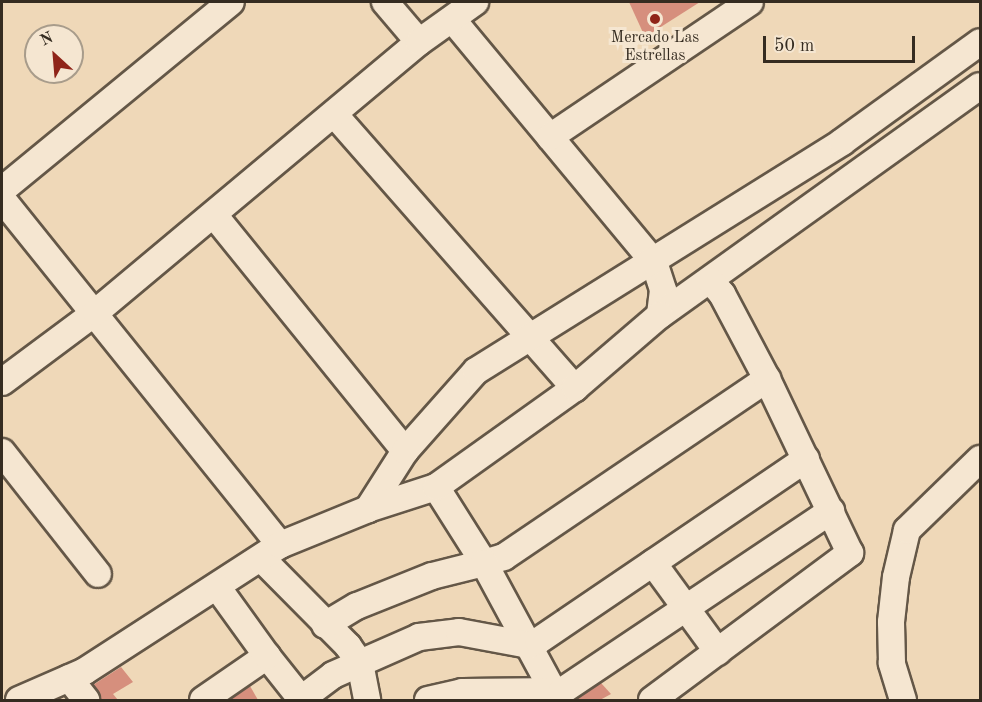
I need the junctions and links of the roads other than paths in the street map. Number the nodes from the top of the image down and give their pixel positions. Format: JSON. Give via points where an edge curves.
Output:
{"nodes":[{"id":1,"x":231,"y":2,"type":"edge"},
{"id":2,"x":385,"y":2,"type":"edge"},
{"id":3,"x":475,"y":2,"type":"edge"},
{"id":4,"x":750,"y":2,"type":"edge"},
{"id":5,"x":453,"y":19,"type":"junction"},
{"id":6,"x":419,"y":42,"type":"junction"},
{"id":7,"x":981,"y":42,"type":"edge"},
{"id":8,"x":981,"y":86,"type":"edge"},
{"id":9,"x":334,"y":114,"type":"junction"},
{"id":10,"x":550,"y":137,"type":"junction"},
{"id":11,"x":2,"y":190,"type":"edge"},
{"id":12,"x":2,"y":200,"type":"edge"},
{"id":13,"x":214,"y":215,"type":"junction"},
{"id":14,"x":654,"y":262,"type":"junction"},
{"id":15,"x":710,"y":280,"type":"junction"},
{"id":16,"x":96,"y":312,"type":"junction"},
{"id":17,"x":660,"y":315,"type":"junction"},
{"id":18,"x":531,"y":337,"type":"junction"},
{"id":19,"x":767,"y":379,"type":"junction"},
{"id":20,"x":2,"y":382,"type":"edge"},
{"id":21,"x":575,"y":388,"type":"junction"},
{"id":22,"x":405,"y":451,"type":"junction"},
{"id":23,"x":2,"y":452,"type":"edge"},
{"id":24,"x":806,"y":459,"type":"junction"},
{"id":25,"x":981,"y":459,"type":"edge"},
{"id":26,"x":436,"y":487,"type":"junction"},
{"id":27,"x":368,"y":508,"type":"junction"},
{"id":28,"x":831,"y":511,"type":"junction"},
{"id":29,"x":270,"y":551,"type":"junction"},
{"id":30,"x":484,"y":563,"type":"junction"},
{"id":31,"x":653,"y":563,"type":"junction"},
{"id":32,"x":98,"y":574,"type":"dead end"},
{"id":33,"x":218,"y":588,"type":"junction"},
{"id":34,"x":685,"y":609,"type":"junction"},
{"id":35,"x":325,"y":625,"type":"junction"},
{"id":36,"x":529,"y":645,"type":"junction"},
{"id":37,"x":718,"y":652,"type":"junction"},
{"id":38,"x":267,"y":656,"type":"junction"},
{"id":39,"x":360,"y":663,"type":"junction"},
{"id":40,"x":69,"y":678,"type":"junction"},
{"id":41,"x":556,"y":697,"type":"edge"},
{"id":42,"x":19,"y":700,"type":"edge"},
{"id":43,"x":86,"y":700,"type":"edge"},
{"id":44,"x":203,"y":700,"type":"edge"},
{"id":45,"x":301,"y":700,"type":"edge"},
{"id":46,"x":367,"y":700,"type":"edge"},
{"id":47,"x":428,"y":700,"type":"edge"},
{"id":48,"x":652,"y":700,"type":"edge"},
{"id":49,"x":903,"y":700,"type":"edge"}],
"edges":[{"from":1,"to":11,"type":"street"},
{"from":2,"to":6,"type":"street"},
{"from":3,"to":5,"type":"street"},
{"from":4,"to":10,"type":"street"},
{"from":5,"to":6,"type":"street"},
{"from":5,"to":10,"type":"street"},
{"from":6,"to":9,"type":"street"},
{"from":7,"to":14,"type":"street","via":[[842,142]]},
{"from":8,"to":15,"type":"street"},
{"from":9,"to":13,"type":"street"},
{"from":9,"to":18,"type":"street"},
{"from":10,"to":14,"type":"street"},
{"from":12,"to":16,"type":"street"},
{"from":13,"to":16,"type":"street"},
{"from":13,"to":22,"type":"street"},
{"from":14,"to":17,"type":"street","via":[[663,290]]},
{"from":14,"to":18,"type":"street"},
{"from":15,"to":17,"type":"street"},
{"from":15,"to":19,"type":"street","via":[[722,294]]},
{"from":16,"to":20,"type":"street"},
{"from":16,"to":29,"type":"street"},
{"from":17,"to":21,"type":"street"},
{"from":18,"to":21,"type":"street"},
{"from":18,"to":22,"type":"street","via":[[476,371]]},
{"from":19,"to":24,"type":"street"},
{"from":19,"to":30,"type":"street","via":[[504,557]]},
{"from":21,"to":26,"type":"street"},
{"from":22,"to":27,"type":"street"},
{"from":23,"to":32,"type":"street"},
{"from":24,"to":28,"type":"street"},
{"from":24,"to":31,"type":"street"},
{"from":25,"to":49,"type":"street","via":[[908,530],[896,577],[891,622],[892,663]]},
{"from":26,"to":27,"type":"street"},
{"from":26,"to":30,"type":"street"},
{"from":27,"to":29,"type":"street"},
{"from":28,"to":34,"type":"street"},
{"from":28,"to":37,"type":"street","via":[[850,553]]},
{"from":29,"to":33,"type":"street"},
{"from":29,"to":35,"type":"street"},
{"from":30,"to":35,"type":"street","via":[[432,576],[357,606]]},
{"from":30,"to":36,"type":"street"},
{"from":31,"to":34,"type":"street"},
{"from":31,"to":36,"type":"street"},
{"from":33,"to":38,"type":"street"},
{"from":33,"to":40,"type":"street"},
{"from":34,"to":37,"type":"street"},
{"from":34,"to":41,"type":"street"},
{"from":35,"to":39,"type":"street"},
{"from":36,"to":39,"type":"street","via":[[459,632],[419,637]]},
{"from":36,"to":41,"type":"street"},
{"from":37,"to":48,"type":"street"},
{"from":38,"to":44,"type":"street"},
{"from":38,"to":45,"type":"street"},
{"from":39,"to":45,"type":"street","via":[[333,675]]},
{"from":39,"to":46,"type":"street"},
{"from":40,"to":42,"type":"street"},
{"from":40,"to":43,"type":"street"},
{"from":41,"to":47,"type":"street","via":[[462,692]]}]}
